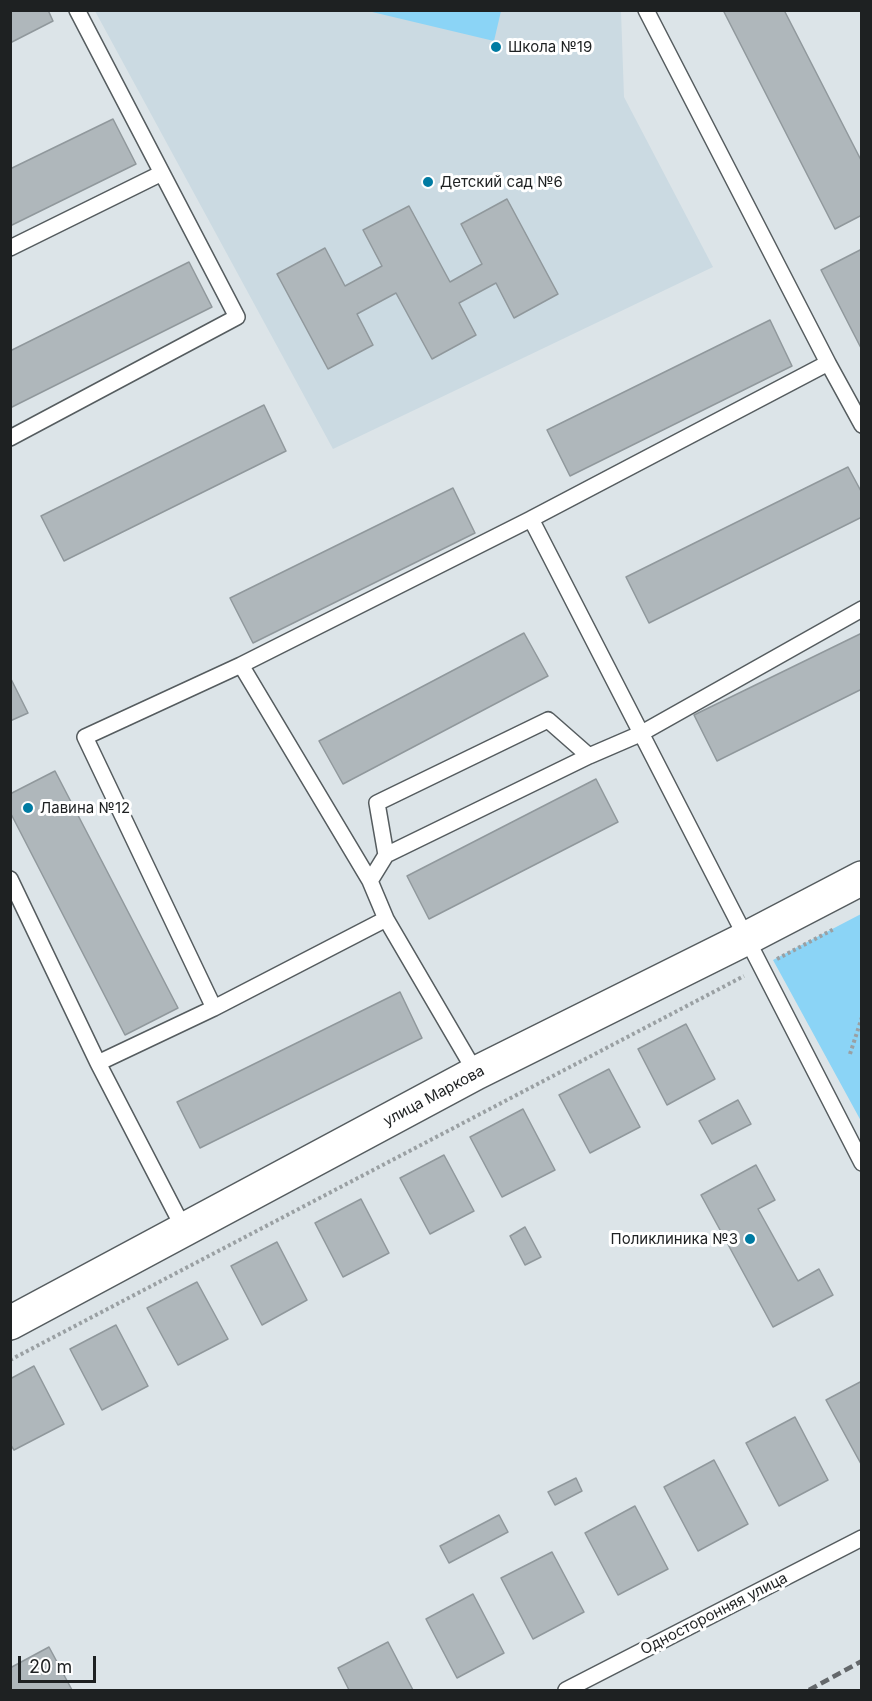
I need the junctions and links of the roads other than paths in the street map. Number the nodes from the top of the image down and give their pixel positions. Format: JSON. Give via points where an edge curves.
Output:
{"nodes":[{"id":1,"x":77,"y":10,"type":"edge"},
{"id":2,"x":646,"y":10,"type":"edge"},
{"id":3,"x":162,"y":173,"type":"junction"},
{"id":4,"x":10,"y":248,"type":"edge"},
{"id":5,"x":828,"y":363,"type":"junction"},
{"id":6,"x":861,"y":424,"type":"edge"},
{"id":7,"x":10,"y":438,"type":"edge"},
{"id":8,"x":531,"y":519,"type":"junction"},
{"id":9,"x":861,"y":609,"type":"edge"},
{"id":10,"x":241,"y":665,"type":"junction"},
{"id":11,"x":640,"y":734,"type":"junction"},
{"id":12,"x":590,"y":756,"type":"junction"},
{"id":13,"x":386,"y":855,"type":"junction"},
{"id":14,"x":861,"y":878,"type":"edge"},
{"id":15,"x":10,"y":879,"type":"edge"},
{"id":16,"x":370,"y":881,"type":"junction"},
{"id":17,"x":386,"y":919,"type":"junction"},
{"id":18,"x":745,"y":939,"type":"junction"},
{"id":19,"x":214,"y":1008,"type":"junction"},
{"id":20,"x":98,"y":1063,"type":"junction"},
{"id":21,"x":476,"y":1073,"type":"junction"},
{"id":22,"x":861,"y":1163,"type":"edge"},
{"id":23,"x":184,"y":1229,"type":"junction"},
{"id":24,"x":10,"y":1323,"type":"edge"},
{"id":25,"x":861,"y":1538,"type":"edge"},
{"id":26,"x":566,"y":1690,"type":"edge"}],
"edges":[{"from":1,"to":3,"type":"lane"},
{"from":2,"to":5,"type":"lane"},
{"from":3,"to":4,"type":"lane"},
{"from":3,"to":7,"type":"lane","via":[[237,317]]},
{"from":5,"to":6,"type":"lane"},
{"from":5,"to":8,"type":"lane"},
{"from":8,"to":10,"type":"lane"},
{"from":8,"to":11,"type":"lane"},
{"from":9,"to":11,"type":"lane"},
{"from":10,"to":16,"type":"lane"},
{"from":10,"to":19,"type":"lane","via":[[85,737]]},
{"from":11,"to":12,"type":"lane"},
{"from":11,"to":18,"type":"lane"},
{"from":12,"to":13,"type":"lane"},
{"from":12,"to":13,"type":"lane","via":[[548,720],[378,803]]},
{"from":13,"to":16,"type":"lane"},
{"from":14,"to":18,"type":"main road","name":"улица Маркова"},
{"from":15,"to":20,"type":"lane"},
{"from":16,"to":17,"type":"lane"},
{"from":17,"to":19,"type":"lane"},
{"from":17,"to":21,"type":"lane"},
{"from":18,"to":21,"type":"main road","name":"улица Маркова"},
{"from":18,"to":22,"type":"lane"},
{"from":19,"to":20,"type":"lane"},
{"from":20,"to":23,"type":"lane"},
{"from":21,"to":23,"type":"main road","name":"улица Маркова"},
{"from":23,"to":24,"type":"main road","name":"улица Маркова"},
{"from":25,"to":26,"type":"lane","name":"Односторонняя улица"}]}
